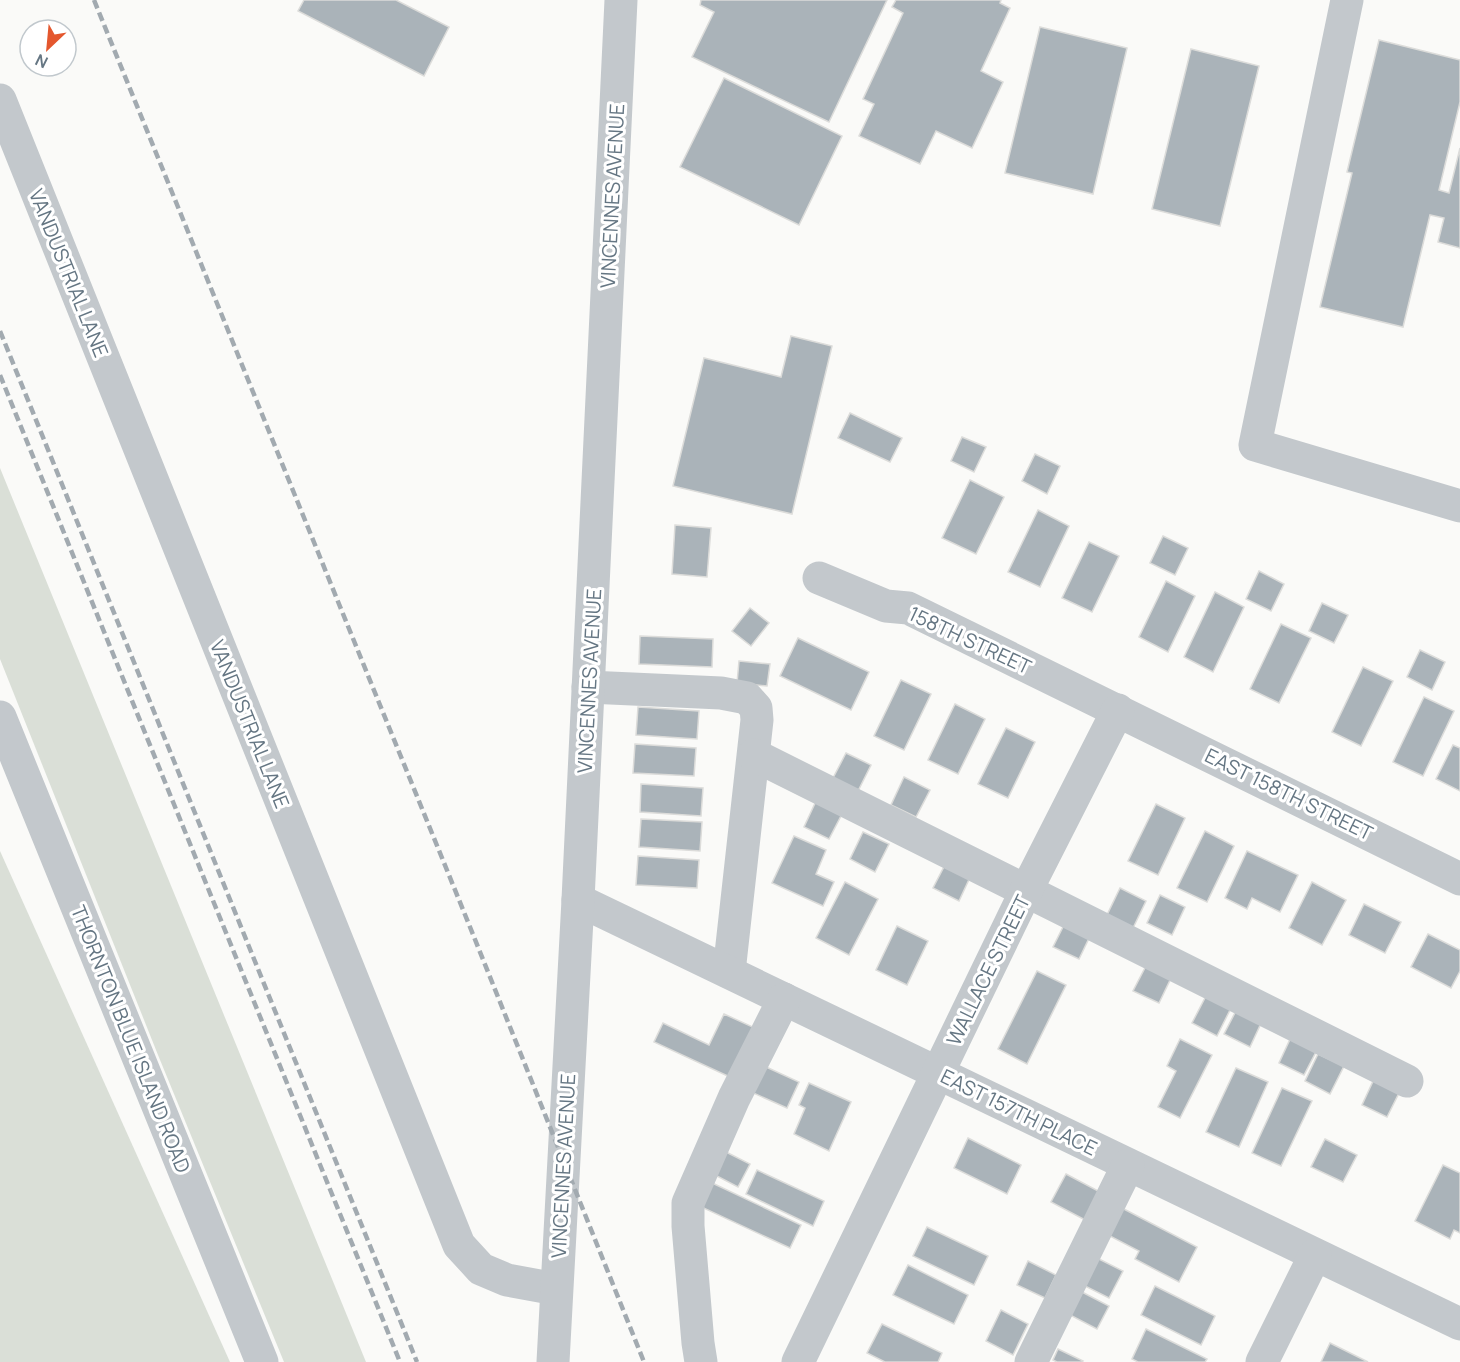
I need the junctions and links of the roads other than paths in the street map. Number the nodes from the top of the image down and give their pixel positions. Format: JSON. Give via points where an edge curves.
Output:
{"nodes":[{"id":1,"x":621,"y":0,"type":"edge"},
{"id":2,"x":1347,"y":0,"type":"edge"},
{"id":3,"x":0,"y":100,"type":"edge"},
{"id":4,"x":1460,"y":506,"type":"edge"},
{"id":5,"x":819,"y":578,"type":"dead end"},
{"id":6,"x":588,"y":687,"type":"junction"},
{"id":7,"x":1118,"y":710,"type":"junction"},
{"id":8,"x":0,"y":717,"type":"edge"},
{"id":9,"x":754,"y":755,"type":"junction"},
{"id":10,"x":1460,"y":879,"type":"edge"},
{"id":11,"x":1026,"y":891,"type":"junction"},
{"id":12,"x":578,"y":900,"type":"junction"},
{"id":13,"x":729,"y":972,"type":"junction"},
{"id":14,"x":784,"y":999,"type":"junction"},
{"id":15,"x":938,"y":1073,"type":"junction"},
{"id":16,"x":1407,"y":1081,"type":"dead end"},
{"id":17,"x":1128,"y":1165,"type":"junction"},
{"id":18,"x":1315,"y":1255,"type":"junction"},
{"id":19,"x":556,"y":1289,"type":"junction"},
{"id":20,"x":1460,"y":1324,"type":"edge"},
{"id":21,"x":262,"y":1362,"type":"edge"},
{"id":22,"x":553,"y":1362,"type":"edge"},
{"id":23,"x":701,"y":1362,"type":"edge"},
{"id":24,"x":798,"y":1362,"type":"edge"},
{"id":25,"x":1031,"y":1362,"type":"edge"},
{"id":26,"x":1262,"y":1362,"type":"edge"}],
"edges":[{"from":1,"to":6,"type":"street","name":"VINCENNES AVENUE"},
{"from":2,"to":4,"type":"street","via":[[1255,445]]},
{"from":3,"to":19,"type":"street","name":"VANDUSTRIAL LANE","via":[[459,1245],[481,1269],[507,1280]]},
{"from":5,"to":7,"type":"street","name":"158TH STREET","via":[[886,606],[908,608]]},
{"from":6,"to":9,"type":"street","via":[[721,693],[747,698],[756,708]]},
{"from":6,"to":12,"type":"street","name":"VINCENNES AVENUE"},
{"from":7,"to":10,"type":"street","name":"EAST 158TH STREET"},
{"from":7,"to":11,"type":"street","name":"WALLACE STREET"},
{"from":8,"to":21,"type":"street","name":"THORNTON BLUE ISLAND ROAD"},
{"from":9,"to":11,"type":"street"},
{"from":9,"to":13,"type":"street"},
{"from":11,"to":15,"type":"street","name":"WALLACE STREET"},
{"from":11,"to":16,"type":"street"},
{"from":12,"to":13,"type":"street","name":"EAST 157TH PLACE"},
{"from":12,"to":19,"type":"street","name":"VINCENNES AVENUE"},
{"from":13,"to":14,"type":"street","name":"EAST 157TH PLACE"},
{"from":14,"to":15,"type":"street","name":"EAST 157TH PLACE"},
{"from":14,"to":23,"type":"street","via":[[734,1098],[688,1203]]},
{"from":15,"to":17,"type":"street","name":"EAST 157TH PLACE"},
{"from":15,"to":24,"type":"street","name":"WALLACE STREET"},
{"from":17,"to":18,"type":"street","name":"EAST 157TH PLACE"},
{"from":17,"to":25,"type":"street"},
{"from":18,"to":20,"type":"street","name":"EAST 157TH PLACE"},
{"from":18,"to":26,"type":"street"},
{"from":19,"to":22,"type":"street","name":"VINCENNES AVENUE"}]}
